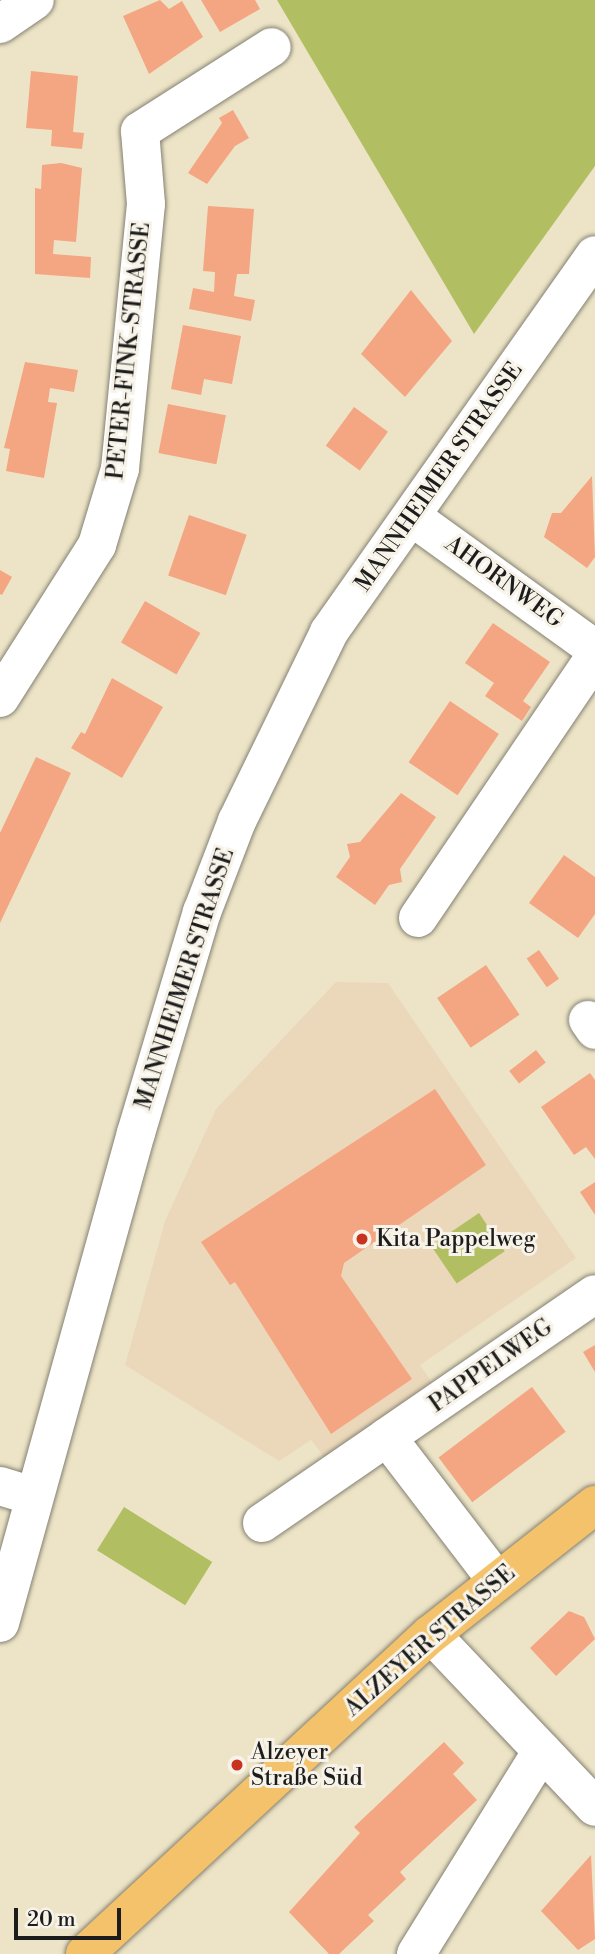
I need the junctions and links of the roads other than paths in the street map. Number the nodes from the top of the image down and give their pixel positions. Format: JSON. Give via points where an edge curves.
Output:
{"nodes":[{"id":1,"x":36,"y":0,"type":"edge"},
{"id":2,"x":0,"y":24,"type":"edge"},
{"id":3,"x":272,"y":47,"type":"dead end"},
{"id":4,"x":595,"y":255,"type":"edge"},
{"id":5,"x":412,"y":517,"type":"junction"},
{"id":6,"x":595,"y":649,"type":"edge"},
{"id":7,"x":595,"y":657,"type":"edge"},
{"id":8,"x":0,"y":698,"type":"edge"},
{"id":9,"x":418,"y":918,"type":"dead end"},
{"id":10,"x":595,"y":1294,"type":"edge"},
{"id":11,"x":387,"y":1437,"type":"junction"},
{"id":12,"x":16,"y":1491,"type":"edge"},
{"id":13,"x":595,"y":1504,"type":"edge"},
{"id":14,"x":262,"y":1524,"type":"dead end"},
{"id":15,"x":497,"y":1581,"type":"junction"},
{"id":16,"x":0,"y":1623,"type":"edge"},
{"id":17,"x":431,"y":1634,"type":"junction"},
{"id":18,"x":542,"y":1751,"type":"junction"},
{"id":19,"x":595,"y":1807,"type":"edge"},
{"id":20,"x":85,"y":1954,"type":"edge"},
{"id":21,"x":416,"y":1954,"type":"edge"}],
"edges":[{"from":1,"to":2,"type":"street"},
{"from":3,"to":8,"type":"street","name":"PETER-FINK-STRASSE","via":[[140,131],[146,204],[120,469],[97,545]]},
{"from":4,"to":5,"type":"street","name":"MANNHEIMER STRASSE"},
{"from":5,"to":6,"type":"street","name":"AHORNWEG"},
{"from":5,"to":12,"type":"street","name":"MANNHEIMER STRASSE","via":[[330,632],[237,821],[202,912]]},
{"from":7,"to":9,"type":"street"},
{"from":10,"to":11,"type":"street","name":"PAPPELWEG"},
{"from":11,"to":14,"type":"street","name":"PAPPELWEG"},
{"from":11,"to":15,"type":"street"},
{"from":12,"to":16,"type":"street","name":"MANNHEIMER STRASSE"},
{"from":13,"to":15,"type":"main road","name":"ALZEYER STRASSE"},
{"from":15,"to":17,"type":"main road","name":"ALZEYER STRASSE"},
{"from":17,"to":18,"type":"street"},
{"from":17,"to":20,"type":"main road","name":"ALZEYER STRASSE"},
{"from":18,"to":19,"type":"street"},
{"from":18,"to":21,"type":"street"}]}
